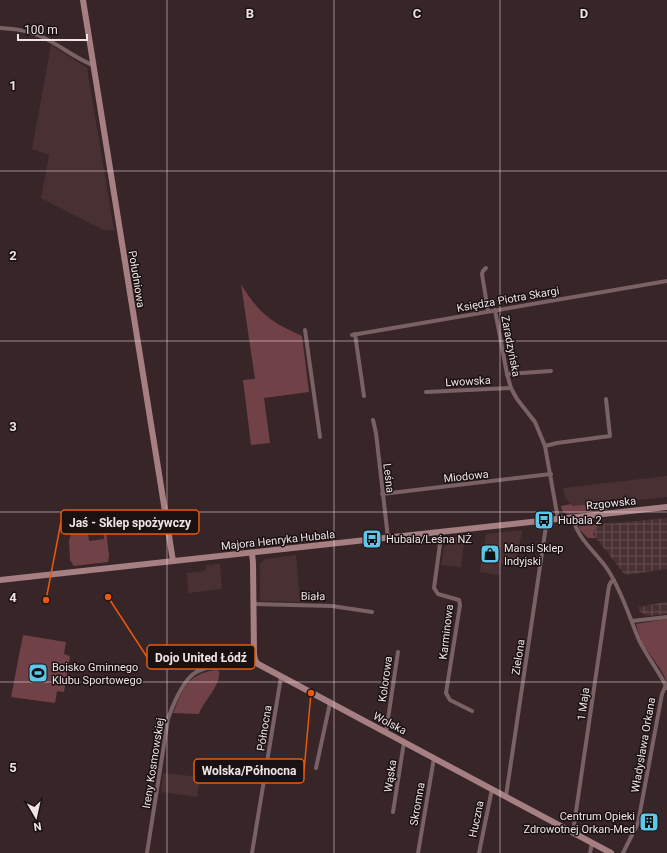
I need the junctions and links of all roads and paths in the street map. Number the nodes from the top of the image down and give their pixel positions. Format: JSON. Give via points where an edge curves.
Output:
{"nodes":[{"id":1,"x":83,"y":0,"type":"edge"},
{"id":2,"x":0,"y":28,"type":"edge"},
{"id":3,"x":93,"y":65,"type":"junction"},
{"id":4,"x":486,"y":268,"type":"dead end"},
{"id":5,"x":667,"y":282,"type":"edge"},
{"id":6,"x":495,"y":310,"type":"junction"},
{"id":7,"x":488,"y":311,"type":"junction"},
{"id":8,"x":305,"y":330,"type":"dead end"},
{"id":9,"x":551,"y":371,"type":"dead end"},
{"id":10,"x":507,"y":374,"type":"junction"},
{"id":11,"x":511,"y":388,"type":"junction"},
{"id":12,"x":426,"y":392,"type":"dead end"},
{"id":13,"x":364,"y":396,"type":"dead end"},
{"id":14,"x":606,"y":399,"type":"dead end"},
{"id":15,"x":373,"y":420,"type":"dead end"},
{"id":16,"x":320,"y":437,"type":"dead end"},
{"id":17,"x":545,"y":446,"type":"junction"},
{"id":18,"x":551,"y":474,"type":"junction"},
{"id":19,"x":382,"y":494,"type":"junction"},
{"id":20,"x":667,"y":507,"type":"edge"},
{"id":21,"x":573,"y":517,"type":"junction"},
{"id":22,"x":558,"y":519,"type":"junction"},
{"id":23,"x":546,"y":520,"type":"junction"},
{"id":24,"x":440,"y":532,"type":"junction"},
{"id":25,"x":388,"y":538,"type":"junction"},
{"id":26,"x":252,"y":552,"type":"junction"},
{"id":27,"x":173,"y":561,"type":"junction"},
{"id":28,"x":0,"y":580,"type":"edge"},
{"id":29,"x":614,"y":580,"type":"junction"},
{"id":30,"x":254,"y":604,"type":"junction"},
{"id":31,"x":372,"y":612,"type":"dead end"},
{"id":32,"x":667,"y":617,"type":"edge"},
{"id":33,"x":632,"y":621,"type":"junction"},
{"id":34,"x":398,"y":652,"type":"dead end"},
{"id":35,"x":255,"y":660,"type":"junction"},
{"id":36,"x":281,"y":677,"type":"junction"},
{"id":37,"x":666,"y":686,"type":"edge"},
{"id":38,"x":330,"y":703,"type":"junction"},
{"id":39,"x":472,"y":711,"type":"dead end"},
{"id":40,"x":386,"y":732,"type":"junction"},
{"id":41,"x":404,"y":742,"type":"junction"},
{"id":42,"x":434,"y":758,"type":"junction"},
{"id":43,"x":316,"y":768,"type":"dead end"},
{"id":44,"x":492,"y":789,"type":"junction"},
{"id":45,"x":506,"y":796,"type":"junction"},
{"id":46,"x":393,"y":812,"type":"dead end"},
{"id":47,"x":572,"y":832,"type":"junction"},
{"id":48,"x":592,"y":842,"type":"junction"},
{"id":49,"x":147,"y":853,"type":"edge"},
{"id":50,"x":252,"y":853,"type":"edge"},
{"id":51,"x":418,"y":853,"type":"edge"},
{"id":52,"x":479,"y":853,"type":"edge"},
{"id":53,"x":590,"y":853,"type":"edge"},
{"id":54,"x":612,"y":853,"type":"edge"},
{"id":55,"x":623,"y":853,"type":"edge"}],
"edges":[{"from":1,"to":3,"type":"street","name":"Południowa"},
{"from":2,"to":3,"type":"street","via":[[16,29],[42,36]]},
{"from":3,"to":27,"type":"street","name":"Południowa"},
{"from":4,"to":7,"type":"street","via":[[482,274]]},
{"from":5,"to":6,"type":"street","name":"Księdza Piotra Skargi"},
{"from":6,"to":7,"type":"street","name":"Księdza Piotra Skargi"},
{"from":6,"to":10,"type":"street","name":"Zaradzyńska"},
{"from":7,"to":13,"type":"street","name":"Księdza Piotra Skargi","via":[[354,334]]},
{"from":8,"to":16,"type":"street"},
{"from":9,"to":10,"type":"street"},
{"from":10,"to":11,"type":"street","name":"Zaradzyńska"},
{"from":11,"to":12,"type":"street","name":"Lwowska"},
{"from":11,"to":17,"type":"street","name":"Zaradzyńska","via":[[535,422]]},
{"from":14,"to":17,"type":"street","via":[[610,436],[557,442]]},
{"from":15,"to":19,"type":"street","name":"Leśna"},
{"from":17,"to":18,"type":"street","name":"Zaradzyńska"},
{"from":18,"to":19,"type":"street","name":"Miodowa"},
{"from":18,"to":22,"type":"street","name":"Zaradzyńska"},
{"from":19,"to":25,"type":"street","name":"Leśna"},
{"from":20,"to":21,"type":"street","name":"Rzgowska"},
{"from":21,"to":22,"type":"street","name":"Rzgowska"},
{"from":21,"to":29,"type":"street","via":[[576,528]]},
{"from":22,"to":23,"type":"street","name":"Majora Henryka Hubala"},
{"from":23,"to":24,"type":"street","name":"Majora Henryka Hubala"},
{"from":23,"to":45,"type":"street","name":"Zielona"},
{"from":24,"to":25,"type":"street","name":"Majora Henryka Hubala"},
{"from":24,"to":39,"type":"street","name":"Karminowa","via":[[434,588],[438,594],[460,602],[446,694],[452,701]]},
{"from":25,"to":26,"type":"street","name":"Majora Henryka Hubala"},
{"from":26,"to":27,"type":"street","name":"Majora Henryka Hubala"},
{"from":26,"to":30,"type":"street"},
{"from":27,"to":28,"type":"street","name":"Majora Henryka Hubala"},
{"from":29,"to":33,"type":"street"},
{"from":29,"to":47,"type":"street","name":"1 Maja","via":[[609,586]]},
{"from":30,"to":31,"type":"street","name":"Biała","via":[[332,606]]},
{"from":30,"to":35,"type":"street"},
{"from":32,"to":33,"type":"street"},
{"from":33,"to":37,"type":"street","via":[[645,652]]},
{"from":34,"to":40,"type":"street","name":"Kolorowa"},
{"from":35,"to":36,"type":"street","name":"Wolska"},
{"from":35,"to":49,"type":"street","name":"Ireny Kosmowskiej","via":[[198,671],[184,684],[168,719]]},
{"from":36,"to":38,"type":"street","name":"Wolska"},
{"from":36,"to":50,"type":"street","name":"Północna"},
{"from":37,"to":55,"type":"street","name":"Władysława Orkana","via":[[662,694],[638,823]]},
{"from":38,"to":40,"type":"street","name":"Wolska"},
{"from":38,"to":43,"type":"street"},
{"from":40,"to":41,"type":"street","name":"Wolska"},
{"from":41,"to":42,"type":"street","name":"Wolska"},
{"from":41,"to":46,"type":"street","name":"Wąska"},
{"from":42,"to":44,"type":"street","name":"Wolska"},
{"from":42,"to":51,"type":"street","name":"Skromna"},
{"from":44,"to":45,"type":"street","name":"Wolska"},
{"from":44,"to":52,"type":"street","name":"Huczna"},
{"from":45,"to":47,"type":"street","name":"Wolska"},
{"from":47,"to":48,"type":"street","name":"Wolska"},
{"from":48,"to":53,"type":"street"},
{"from":48,"to":54,"type":"street","name":"Wolska"}]}
